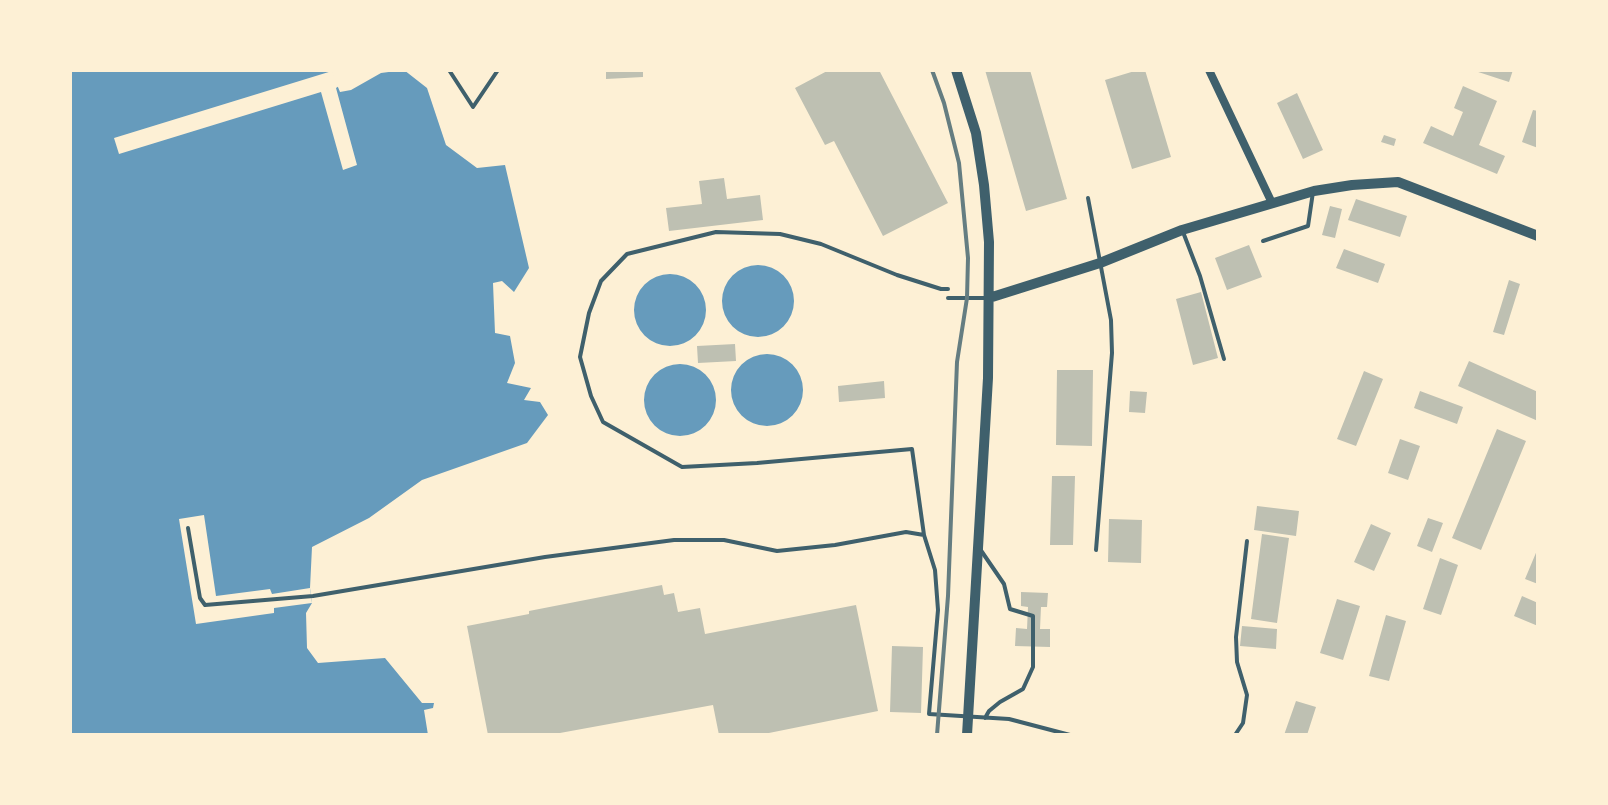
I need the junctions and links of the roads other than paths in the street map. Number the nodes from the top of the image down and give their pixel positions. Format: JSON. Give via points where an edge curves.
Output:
{"nodes":[{"id":1,"x":449,"y":70,"type":"edge"},
{"id":2,"x":498,"y":70,"type":"edge"},
{"id":3,"x":956,"y":70,"type":"edge"},
{"id":4,"x":1209,"y":70,"type":"edge"},
{"id":5,"x":1314,"y":191,"type":"junction"},
{"id":6,"x":1088,"y":198,"type":"dead end"},
{"id":7,"x":1272,"y":203,"type":"junction"},
{"id":8,"x":1182,"y":230,"type":"junction"},
{"id":9,"x":1538,"y":236,"type":"edge"},
{"id":10,"x":1263,"y":241,"type":"dead end"},
{"id":11,"x":1100,"y":263,"type":"junction"},
{"id":12,"x":948,"y":289,"type":"dead end"},
{"id":13,"x":948,"y":298,"type":"dead end"},
{"id":14,"x":989,"y":298,"type":"junction"},
{"id":15,"x":1224,"y":359,"type":"dead end"},
{"id":16,"x":188,"y":528,"type":"dead end"},
{"id":17,"x":924,"y":535,"type":"junction"},
{"id":18,"x":1247,"y":541,"type":"dead end"},
{"id":19,"x":978,"y":546,"type":"junction"},
{"id":20,"x":1096,"y":550,"type":"dead end"},
{"id":21,"x":968,"y":717,"type":"junction"},
{"id":22,"x":985,"y":718,"type":"junction"},
{"id":23,"x":967,"y":735,"type":"edge"},
{"id":24,"x":1070,"y":735,"type":"edge"},
{"id":25,"x":1235,"y":735,"type":"edge"}],
"edges":[{"from":1,"to":2,"type":"lane","via":[[473,107]]},
{"from":3,"to":14,"type":"street","via":[[981,158]]},
{"from":4,"to":7,"type":"street"},
{"from":5,"to":7,"type":"street"},
{"from":5,"to":9,"type":"street","via":[[1398,182]]},
{"from":5,"to":10,"type":"lane","via":[[1308,226]]},
{"from":6,"to":11,"type":"lane"},
{"from":7,"to":8,"type":"street"},
{"from":8,"to":11,"type":"street"},
{"from":8,"to":15,"type":"lane"},
{"from":11,"to":14,"type":"street"},
{"from":11,"to":20,"type":"lane","via":[[1112,353]]},
{"from":12,"to":17,"type":"lane","via":[[821,244],[780,234],[716,232],[627,254],[601,281],[580,357],[603,422],[682,467],[912,449]]},
{"from":13,"to":14,"type":"lane"},
{"from":14,"to":19,"type":"street"},
{"from":16,"to":17,"type":"lane","via":[[205,605],[313,596],[674,540],[724,540],[777,551],[906,532]]},
{"from":17,"to":21,"type":"lane","via":[[935,570],[938,610],[929,714]]},
{"from":18,"to":25,"type":"lane","via":[[1236,637],[1247,695],[1243,723]]},
{"from":19,"to":21,"type":"street"},
{"from":19,"to":22,"type":"lane","via":[[1004,584],[1010,609],[1033,616],[1033,667],[1023,689]]},
{"from":21,"to":22,"type":"lane"},
{"from":21,"to":23,"type":"street"},
{"from":22,"to":24,"type":"lane"}]}
